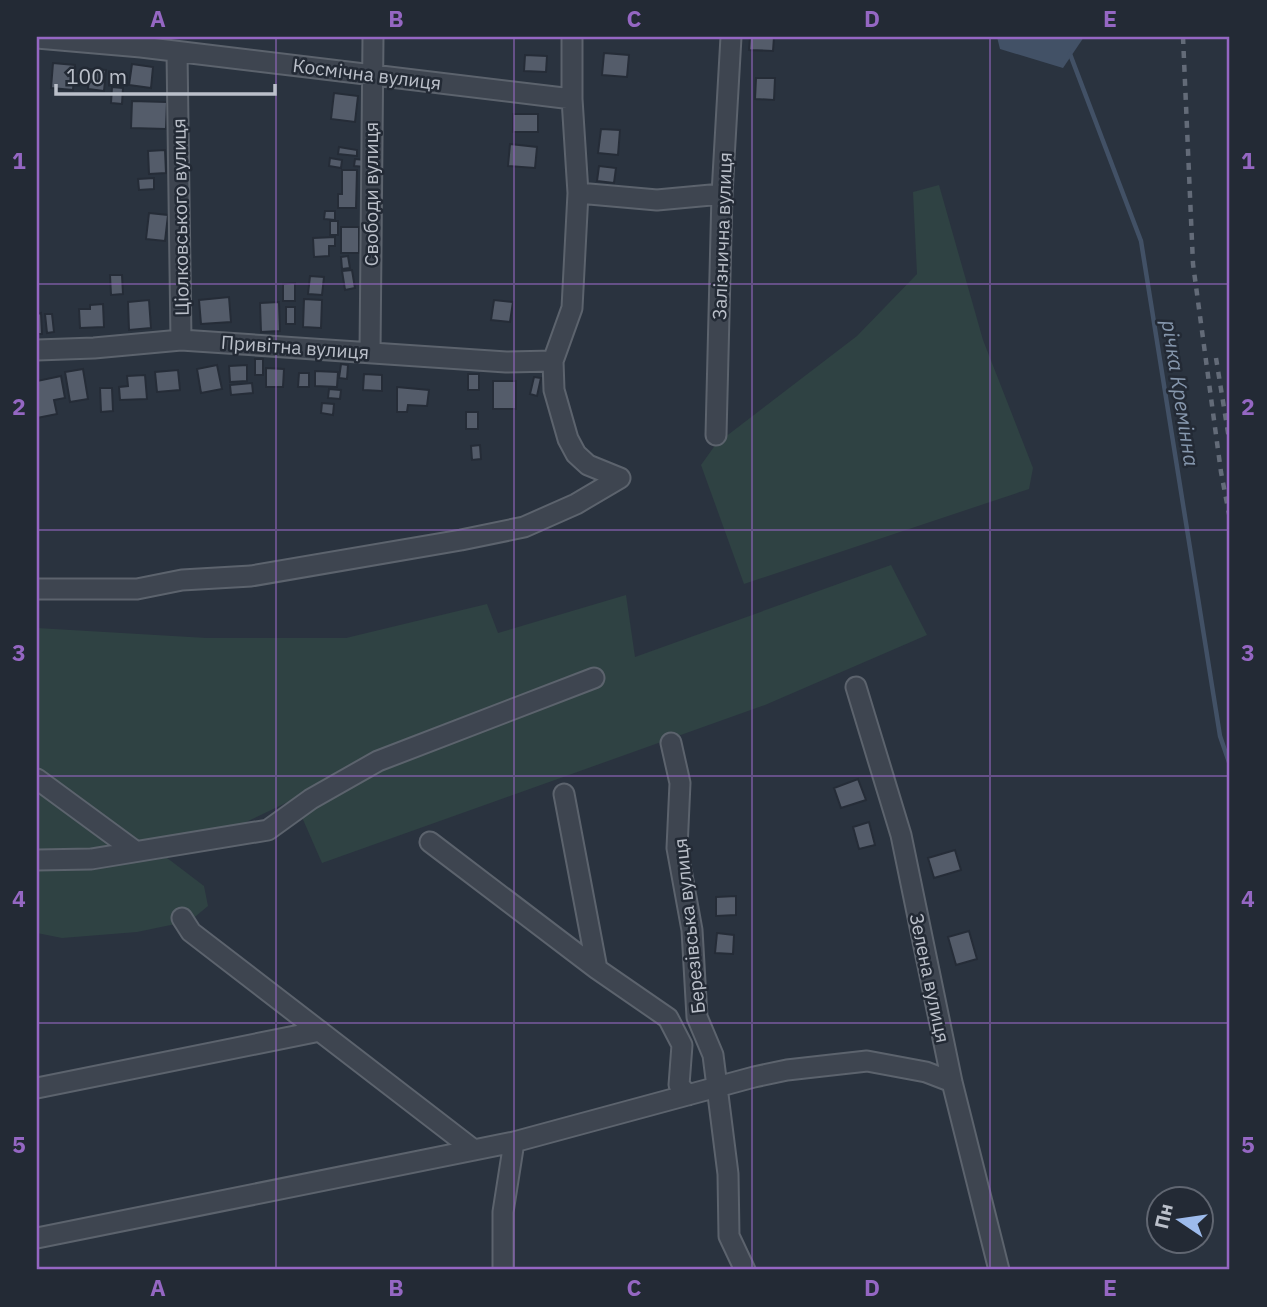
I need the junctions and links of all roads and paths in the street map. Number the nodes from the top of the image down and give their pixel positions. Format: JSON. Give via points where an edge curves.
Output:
{"nodes":[{"id":1,"x":373,"y":37,"type":"edge"},
{"id":2,"x":572,"y":37,"type":"edge"},
{"id":3,"x":731,"y":37,"type":"edge"},
{"id":4,"x":37,"y":38,"type":"edge"},
{"id":5,"x":142,"y":42,"type":"edge"},
{"id":6,"x":177,"y":52,"type":"junction"},
{"id":7,"x":372,"y":75,"type":"junction"},
{"id":8,"x":572,"y":99,"type":"junction"},
{"id":9,"x":578,"y":193,"type":"junction"},
{"id":10,"x":722,"y":194,"type":"junction"},
{"id":11,"x":181,"y":340,"type":"junction"},
{"id":12,"x":37,"y":350,"type":"edge"},
{"id":13,"x":370,"y":352,"type":"junction"},
{"id":14,"x":553,"y":361,"type":"junction"},
{"id":15,"x":716,"y":435,"type":"dead end"},
{"id":16,"x":37,"y":589,"type":"edge"},
{"id":17,"x":594,"y":678,"type":"dead end"},
{"id":18,"x":856,"y":687,"type":"dead end"},
{"id":19,"x":671,"y":743,"type":"dead end"},
{"id":20,"x":37,"y":779,"type":"edge"},
{"id":21,"x":564,"y":794,"type":"dead end"},
{"id":22,"x":430,"y":842,"type":"dead end"},
{"id":23,"x":135,"y":851,"type":"junction"},
{"id":24,"x":37,"y":860,"type":"edge"},
{"id":25,"x":182,"y":918,"type":"dead end"},
{"id":26,"x":597,"y":969,"type":"junction"},
{"id":27,"x":320,"y":1031,"type":"junction"},
{"id":28,"x":952,"y":1082,"type":"junction"},
{"id":29,"x":716,"y":1087,"type":"junction"},
{"id":30,"x":37,"y":1088,"type":"edge"},
{"id":31,"x":688,"y":1095,"type":"junction"},
{"id":32,"x":514,"y":1142,"type":"junction"},
{"id":33,"x":474,"y":1150,"type":"junction"},
{"id":34,"x":37,"y":1238,"type":"edge"},
{"id":35,"x":503,"y":1270,"type":"edge"},
{"id":36,"x":745,"y":1270,"type":"edge"},
{"id":37,"x":999,"y":1270,"type":"edge"}],
"edges":[{"from":1,"to":7,"type":"street","name":"Свободи вулиця"},
{"from":2,"to":8,"type":"street"},
{"from":3,"to":10,"type":"street","name":"Залізнична вулиця"},
{"from":4,"to":5,"type":"street","name":"Космічна вулиця"},
{"from":5,"to":6,"type":"street","name":"Космічна вулиця"},
{"from":6,"to":7,"type":"street","name":"Космічна вулиця"},
{"from":6,"to":11,"type":"street","name":"Ціолковського вулиця"},
{"from":7,"to":8,"type":"street","name":"Космічна вулиця"},
{"from":7,"to":13,"type":"street","name":"Свободи вулиця"},
{"from":8,"to":9,"type":"street"},
{"from":9,"to":10,"type":"street","via":[[657,200]]},
{"from":9,"to":14,"type":"street","via":[[572,308]]},
{"from":10,"to":15,"type":"street","name":"Залізнична вулиця"},
{"from":11,"to":12,"type":"street","name":"Привітна вулиця"},
{"from":11,"to":13,"type":"street","name":"Привітна вулиця"},
{"from":13,"to":14,"type":"street","name":"Привітна вулиця"},
{"from":14,"to":16,"type":"street","via":[[554,390],[576,454],[588,465],[620,478],[524,527],[251,576],[182,580],[137,589]]},
{"from":17,"to":23,"type":"street","via":[[378,761],[268,830]]},
{"from":18,"to":28,"type":"street","name":"Зелена вулиця","via":[[901,835]]},
{"from":19,"to":29,"type":"street","name":"Березівська вулиця","via":[[680,783],[677,848],[692,930],[697,1017],[713,1055]]},
{"from":20,"to":23,"type":"street"},
{"from":21,"to":26,"type":"street"},
{"from":22,"to":26,"type":"street"},
{"from":23,"to":24,"type":"street","via":[[91,859]]},
{"from":25,"to":27,"type":"street","via":[[191,932]]},
{"from":26,"to":31,"type":"street","via":[[674,1026],[682,1045],[679,1085]]},
{"from":27,"to":30,"type":"street"},
{"from":27,"to":33,"type":"street"},
{"from":28,"to":29,"type":"street","via":[[867,1061],[787,1070]]},
{"from":28,"to":37,"type":"street","name":"Зелена вулиця"},
{"from":29,"to":31,"type":"street"},
{"from":29,"to":36,"type":"street","name":"Березівська вулиця","via":[[728,1174],[729,1236]]},
{"from":31,"to":32,"type":"street"},
{"from":32,"to":33,"type":"street"},
{"from":32,"to":35,"type":"street","via":[[503,1212]]},
{"from":33,"to":34,"type":"street"}]}
